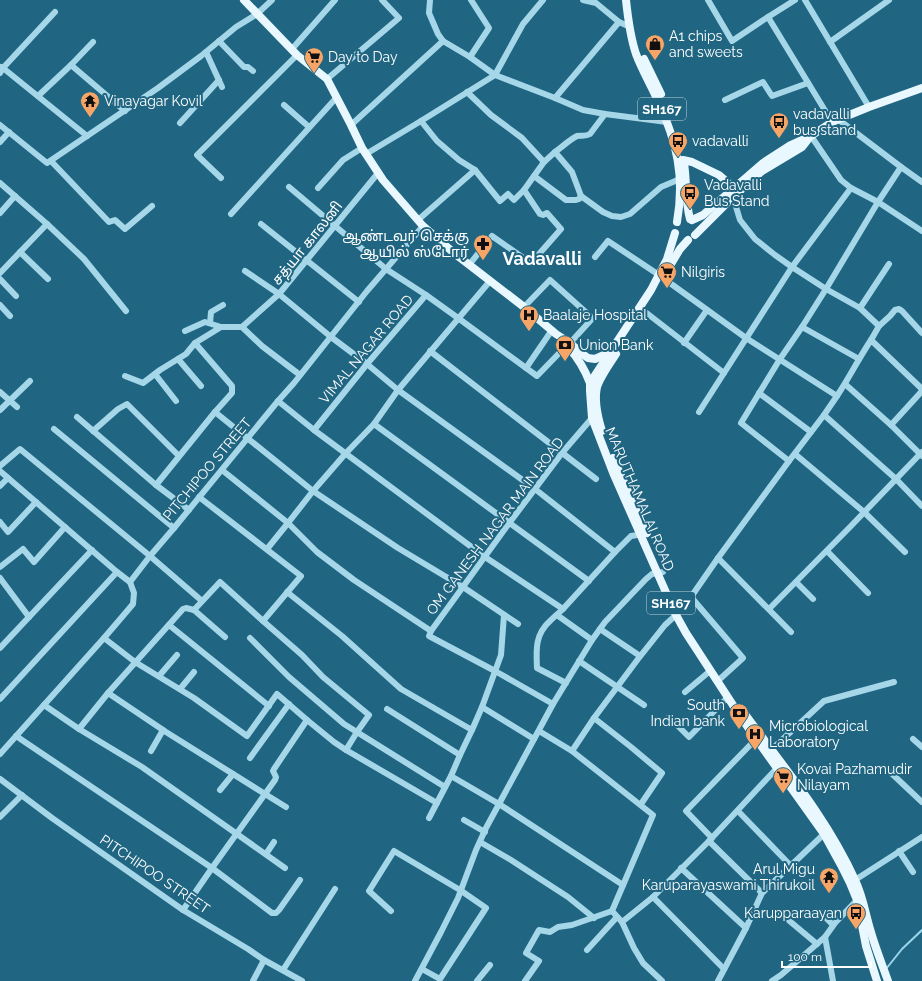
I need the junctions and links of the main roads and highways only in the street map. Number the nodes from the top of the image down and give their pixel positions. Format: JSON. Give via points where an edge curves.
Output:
{"nodes":[{"id":1,"x":244,"y":0,"type":"edge"},
{"id":2,"x":626,"y":0,"type":"edge"},
{"id":3,"x":631,"y":0,"type":"edge"},
{"id":4,"x":922,"y":88,"type":"edge"},
{"id":5,"x":811,"y":136,"type":"junction"},
{"id":6,"x":681,"y":160,"type":"junction"},
{"id":7,"x":734,"y":188,"type":"junction"},
{"id":8,"x":691,"y":220,"type":"junction"},
{"id":9,"x":677,"y":222,"type":"junction"},
{"id":10,"x":675,"y":233,"type":"junction"},
{"id":11,"x":695,"y":235,"type":"junction"},
{"id":12,"x":688,"y":240,"type":"junction"},
{"id":13,"x":661,"y":276,"type":"junction"},
{"id":14,"x":568,"y":344,"type":"junction"},
{"id":15,"x":614,"y":347,"type":"junction"},
{"id":16,"x":574,"y":354,"type":"junction"},
{"id":17,"x":588,"y":358,"type":"junction"},
{"id":18,"x":612,"y":360,"type":"junction"},
{"id":19,"x":598,"y":369,"type":"junction"},
{"id":20,"x":594,"y":383,"type":"junction"},
{"id":21,"x":644,"y":534,"type":"junction"},
{"id":22,"x":660,"y":572,"type":"junction"},
{"id":23,"x":859,"y":899,"type":"junction"},
{"id":24,"x":877,"y":981,"type":"edge"},
{"id":25,"x":888,"y":981,"type":"edge"}],
"edges":[{"from":1,"to":14,"type":"main road","via":[[295,52],[327,79],[378,173],[421,223],[454,253]]},
{"from":2,"to":6,"type":"main road","number":"SH167","via":[[628,26],[637,54],[659,101]]},
{"from":3,"to":6,"type":"main road","number":"SH167","via":[[638,44],[671,119]]},
{"from":4,"to":5,"type":"main road","via":[[836,121]]},
{"from":5,"to":7,"type":"main road","via":[[763,162]]},
{"from":5,"to":11,"type":"main road","via":[[802,147],[762,171]]},
{"from":6,"to":7,"type":"main road","via":[[692,162],[719,175]]},
{"from":6,"to":8,"type":"main road","number":"SH167","via":[[686,178],[687,209]]},
{"from":6,"to":9,"type":"main road","number":"SH167"},
{"from":7,"to":8,"type":"main road","via":[[703,215]]},
{"from":8,"to":9,"type":"main road","via":[[683,218]]},
{"from":8,"to":11,"type":"main road","via":[[696,229]]},
{"from":9,"to":10,"type":"main road","via":[[674,227]]},
{"from":10,"to":12,"type":"main road","via":[[679,238]]},
{"from":10,"to":13,"type":"main road","name":"MARUTHAMALAI ROAD","number":"SH167"},
{"from":11,"to":12,"type":"main road"},
{"from":12,"to":13,"type":"main road","name":"MARUTHAMALAI ROAD","number":"SH167"},
{"from":13,"to":15,"type":"main road","name":"MARUTHAMALAI ROAD","number":"SH167"},
{"from":13,"to":18,"type":"main road","name":"MARUTHAMALAI ROAD","number":"SH167","via":[[644,311]]},
{"from":14,"to":16,"type":"main road"},
{"from":14,"to":17,"type":"main road"},
{"from":15,"to":17,"type":"main road","via":[[604,355]]},
{"from":15,"to":19,"type":"main road","name":"MARUTHAMALAI ROAD","number":"SH167"},
{"from":16,"to":19,"type":"main road","via":[[589,368]]},
{"from":16,"to":20,"type":"main road"},
{"from":17,"to":19,"type":"main road"},
{"from":18,"to":19,"type":"main road"},
{"from":18,"to":20,"type":"main road","name":"MARUTHAMALAI ROAD","number":"SH167"},
{"from":19,"to":20,"type":"main road","name":"MARUTHAMALAI ROAD","number":"SH167"},
{"from":20,"to":21,"type":"main road","name":"MARUTHAMALAI ROAD","number":"SH167","via":[[597,388],[599,422]]},
{"from":20,"to":21,"type":"main road","name":"MARUTHAMALAI ROAD","number":"SH167","via":[[590,404],[592,418],[614,475]]},
{"from":21,"to":22,"type":"main road","name":"MARUTHAMALAI ROAD","number":"SH167"},
{"from":22,"to":23,"type":"main road","name":"MARUTHAMALAI ROAD","number":"SH167","via":[[676,615],[686,633],[756,739],[824,834]]},
{"from":22,"to":23,"type":"main road","name":"MARUTHAMALAI ROAD","number":"SH167","via":[[686,623],[720,678],[834,839],[855,880]]},
{"from":23,"to":24,"type":"main road","name":"MARUTHAMALAI ROAD","number":"SH167","via":[[861,925]]},
{"from":23,"to":25,"type":"main road","name":"MARUTHAMALAI ROAD","number":"SH167"}]}
